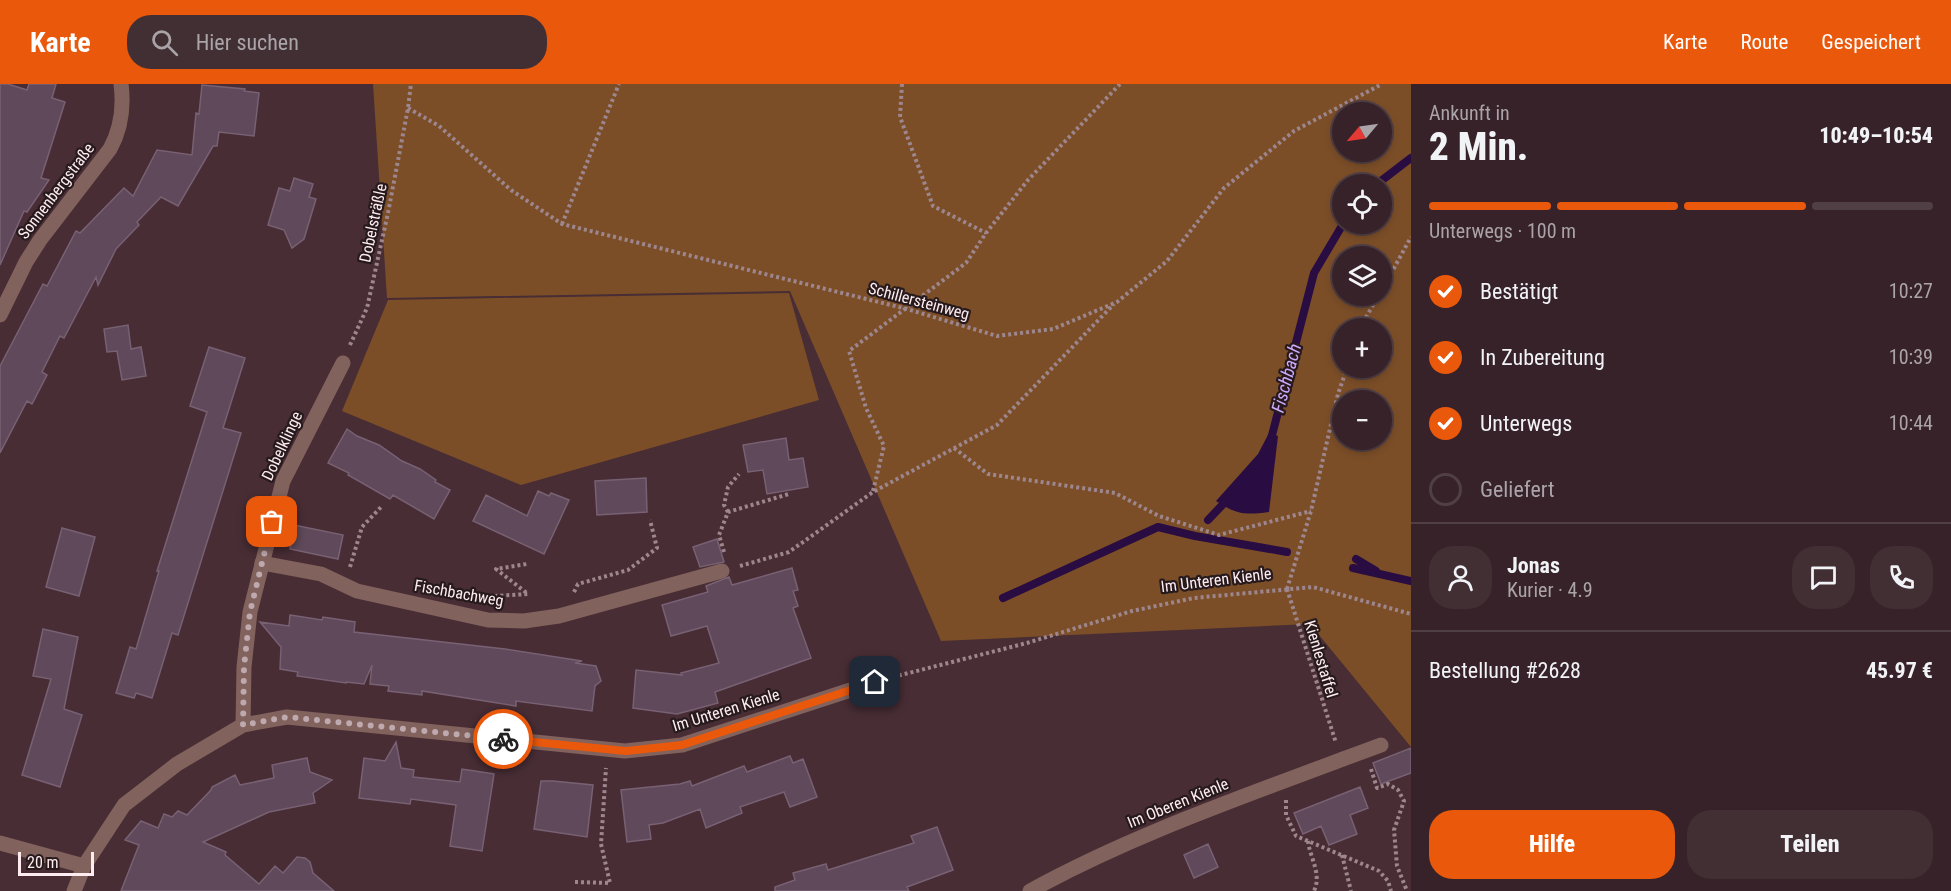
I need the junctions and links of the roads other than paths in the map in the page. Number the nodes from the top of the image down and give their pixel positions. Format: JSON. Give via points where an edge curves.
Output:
{"nodes":[{"id":1,"x":121,"y":84,"type":"edge"},
{"id":2,"x":0,"y":315,"type":"edge"},
{"id":3,"x":343,"y":363,"type":"road end"},
{"id":4,"x":262,"y":563,"type":"junction"},
{"id":5,"x":722,"y":571,"type":"road end"},
{"id":6,"x":875,"y":682,"type":"road end"},
{"id":7,"x":243,"y":725,"type":"junction"},
{"id":8,"x":1381,"y":745,"type":"dead end"},
{"id":9,"x":0,"y":843,"type":"edge"},
{"id":10,"x":84,"y":866,"type":"junction"},
{"id":11,"x":75,"y":891,"type":"edge"},
{"id":12,"x":1030,"y":891,"type":"edge"}],
"edges":[{"from":1,"to":2,"type":"street","name":"Sonnenbergstraße","via":[[117,137],[40,240]]},
{"from":3,"to":4,"type":"street","name":"Dobelklinge","via":[[283,481]]},
{"from":4,"to":5,"type":"street","name":"Fischbachweg","via":[[321,574],[357,591],[488,620],[524,621],[559,616]]},
{"from":4,"to":7,"type":"street","name":"Dobelklinge","via":[[250,612]]},
{"from":6,"to":7,"type":"street","name":"Im Unteren Kienle","via":[[682,745],[626,751],[287,717]]},
{"from":7,"to":10,"type":"street","name":"Im Unteren Kienle","via":[[177,764],[124,805]]},
{"from":8,"to":12,"type":"street","name":"Im Oberen Kienle","via":[[1155,831]]},
{"from":9,"to":10,"type":"street"},
{"from":10,"to":11,"type":"street","name":"Im Unteren Kienle"}]}
